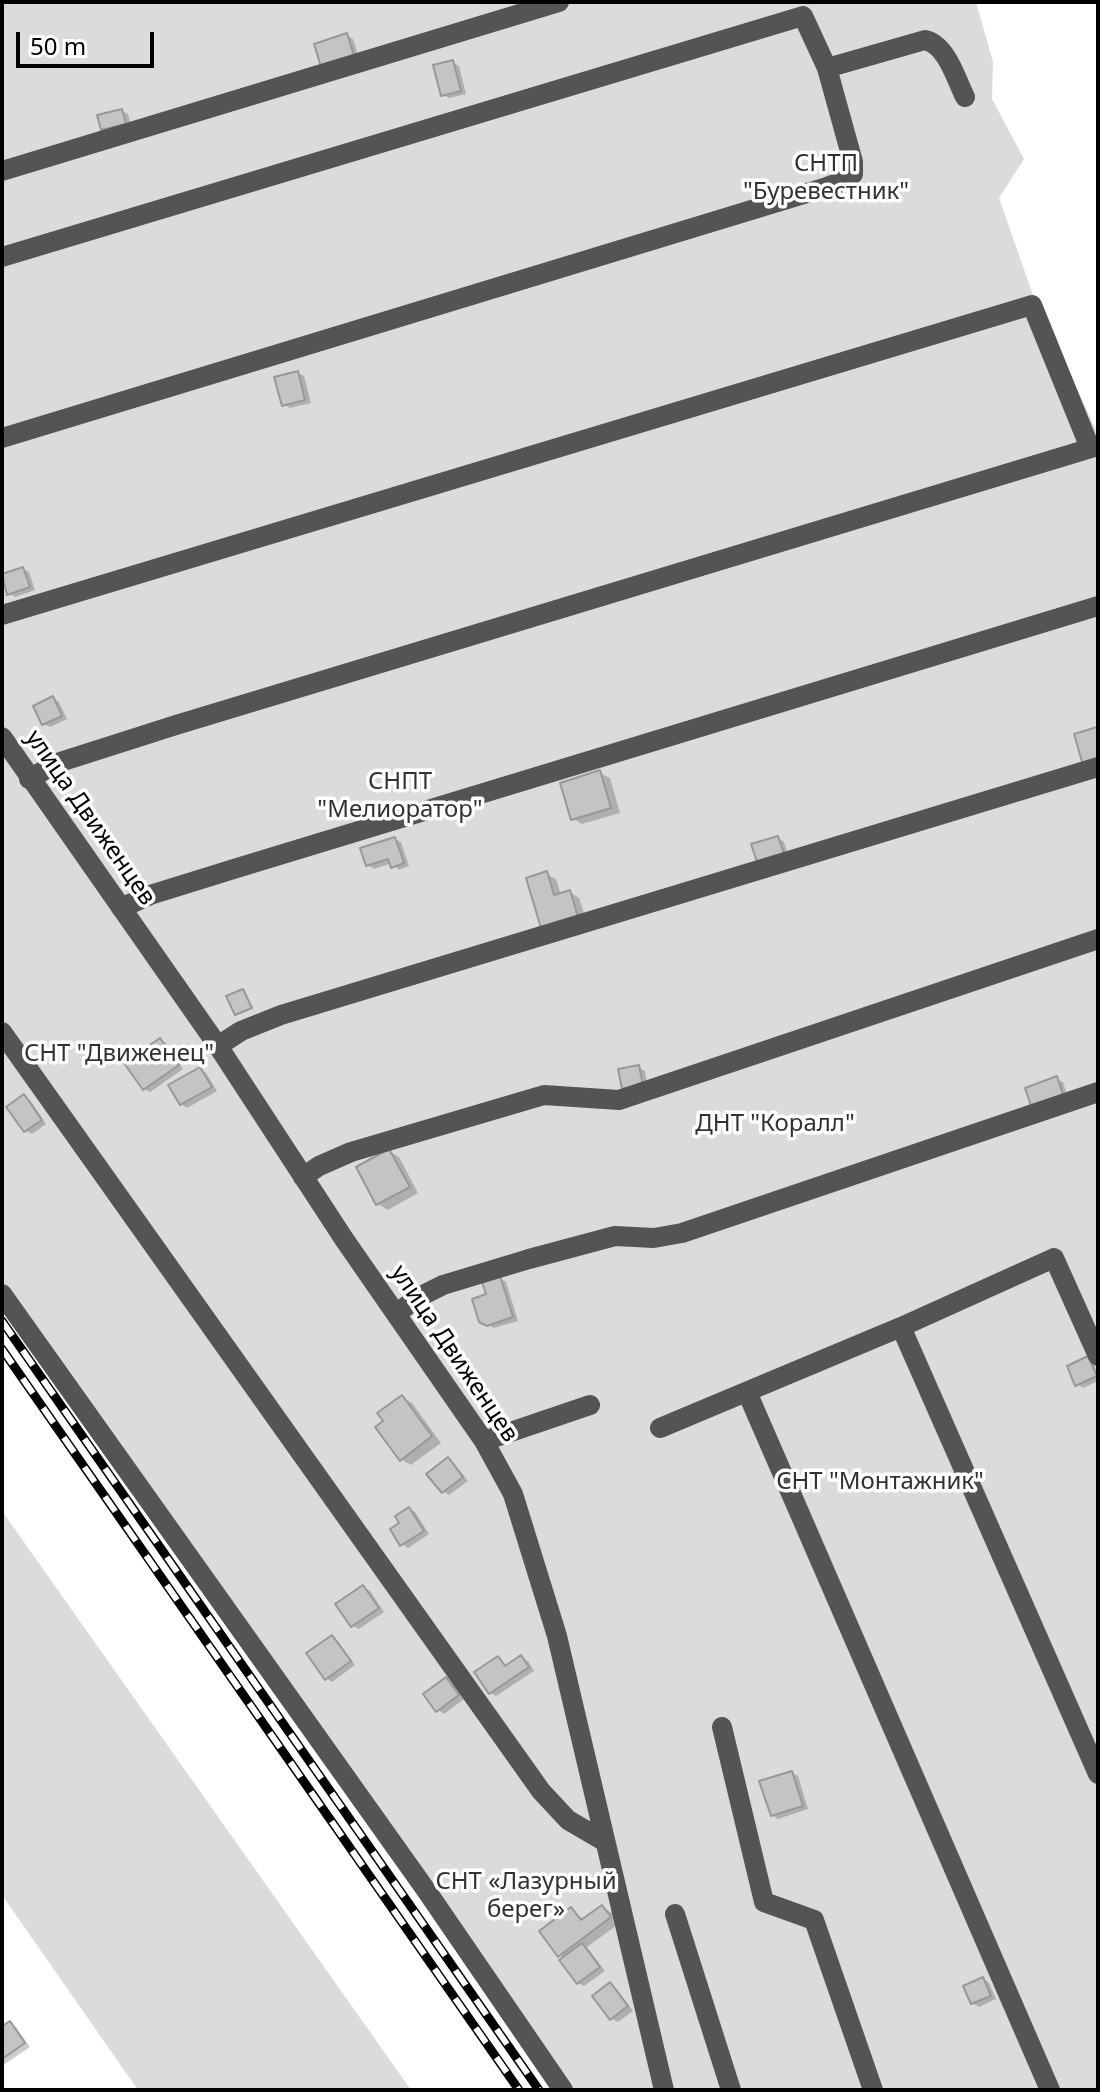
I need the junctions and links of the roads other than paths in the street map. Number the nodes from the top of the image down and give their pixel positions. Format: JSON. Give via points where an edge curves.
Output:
{"nodes":[{"id":1,"x":559,"y":2,"type":"edge"},
{"id":2,"x":827,"y":68,"type":"junction"},
{"id":3,"x":965,"y":97,"type":"dead end"},
{"id":4,"x":2,"y":171,"type":"edge"},
{"id":5,"x":2,"y":257,"type":"edge"},
{"id":6,"x":2,"y":438,"type":"edge"},
{"id":7,"x":1094,"y":447,"type":"edge"},
{"id":8,"x":1098,"y":606,"type":"edge"},
{"id":9,"x":2,"y":615,"type":"edge"},
{"id":10,"x":2,"y":737,"type":"edge"},
{"id":11,"x":1098,"y":767,"type":"edge"},
{"id":12,"x":29,"y":779,"type":"junction"},
{"id":13,"x":121,"y":908,"type":"junction"},
{"id":14,"x":1098,"y":939,"type":"edge"},
{"id":15,"x":2,"y":1032,"type":"edge"},
{"id":16,"x":218,"y":1046,"type":"junction"},
{"id":17,"x":1098,"y":1092,"type":"edge"},
{"id":18,"x":303,"y":1177,"type":"junction"},
{"id":19,"x":2,"y":1294,"type":"edge"},
{"id":20,"x":396,"y":1314,"type":"junction"},
{"id":21,"x":901,"y":1327,"type":"junction"},
{"id":22,"x":1098,"y":1356,"type":"edge"},
{"id":23,"x":747,"y":1392,"type":"junction"},
{"id":24,"x":590,"y":1405,"type":"dead end"},
{"id":25,"x":660,"y":1428,"type":"dead end"},
{"id":26,"x":484,"y":1441,"type":"junction"},
{"id":27,"x":722,"y":1727,"type":"dead end"},
{"id":28,"x":1098,"y":1774,"type":"edge"},
{"id":29,"x":604,"y":1841,"type":"junction"},
{"id":30,"x":675,"y":1914,"type":"dead end"},
{"id":31,"x":563,"y":2090,"type":"edge"},
{"id":32,"x":664,"y":2090,"type":"edge"},
{"id":33,"x":731,"y":2090,"type":"edge"},
{"id":34,"x":873,"y":2090,"type":"edge"},
{"id":35,"x":1050,"y":2090,"type":"edge"}],
"edges":[{"from":1,"to":4,"type":"street"},
{"from":2,"to":3,"type":"street","via":[[933,41]]},
{"from":2,"to":5,"type":"street","via":[[803,16],[794,18]]},
{"from":2,"to":6,"type":"street","via":[[853,162],[853,174],[846,180]]},
{"from":7,"to":9,"type":"street","via":[[1032,305]]},
{"from":7,"to":12,"type":"street","via":[[136,737],[57,763]]},
{"from":8,"to":13,"type":"street","via":[[222,872]]},
{"from":10,"to":12,"type":"street","name":"улица Движенцев"},
{"from":11,"to":16,"type":"street","via":[[281,1015]]},
{"from":12,"to":13,"type":"street","name":"улица Движенцев"},
{"from":13,"to":16,"type":"street","name":"улица Движенцев"},
{"from":14,"to":18,"type":"street","via":[[619,1100],[544,1095],[351,1152]]},
{"from":15,"to":29,"type":"street","via":[[541,1791],[568,1820]]},
{"from":16,"to":18,"type":"street","name":"улица Движенцев"},
{"from":17,"to":20,"type":"street","via":[[682,1233],[615,1236],[462,1278],[430,1290]]},
{"from":18,"to":20,"type":"street","name":"улица Движенцев"},
{"from":19,"to":31,"type":"street"},
{"from":20,"to":26,"type":"street","name":"улица Движенцев"},
{"from":21,"to":22,"type":"street","via":[[1054,1258]]},
{"from":21,"to":23,"type":"street"},
{"from":21,"to":28,"type":"street"},
{"from":23,"to":25,"type":"street"},
{"from":23,"to":35,"type":"street"},
{"from":24,"to":26,"type":"street"},
{"from":26,"to":29,"type":"street","name":"улица Движенцев","via":[[513,1494],[557,1636]]},
{"from":27,"to":34,"type":"street","via":[[764,1902],[814,1920]]},
{"from":29,"to":32,"type":"street","name":"улица Движенцев"},
{"from":30,"to":33,"type":"street"}]}
